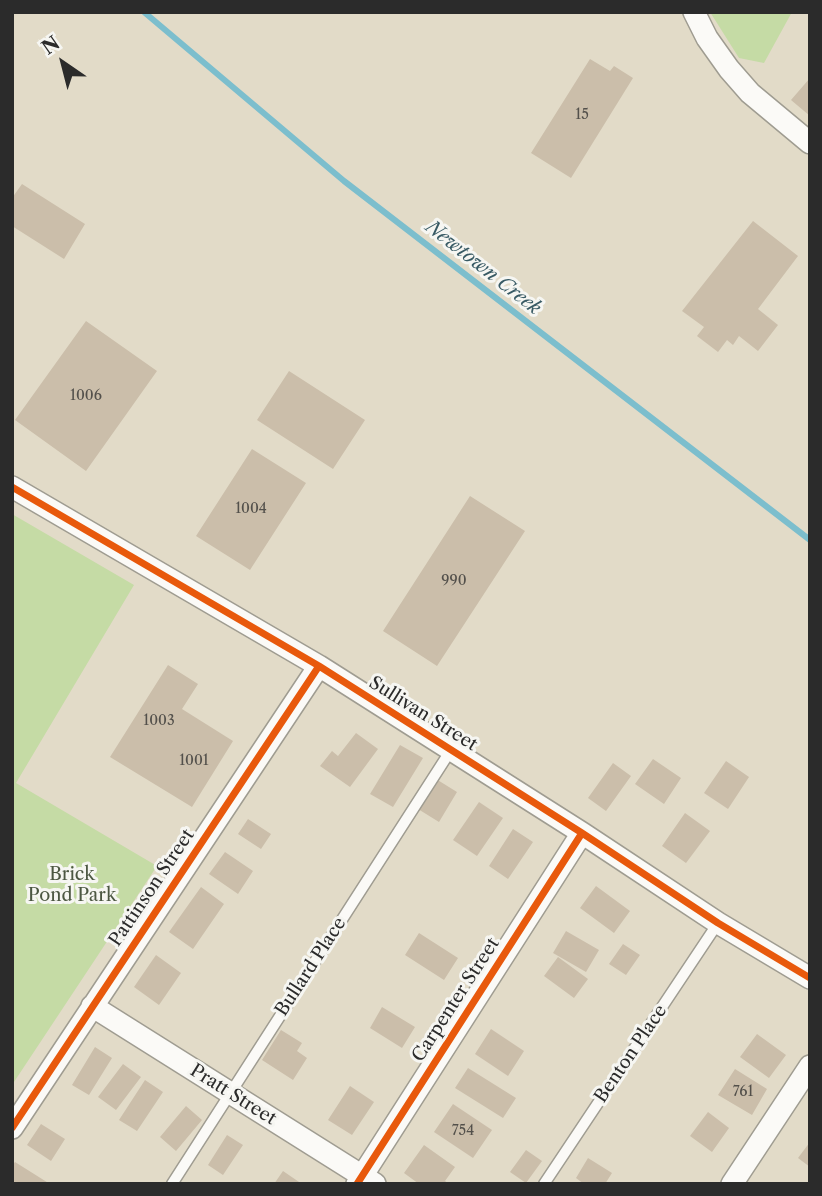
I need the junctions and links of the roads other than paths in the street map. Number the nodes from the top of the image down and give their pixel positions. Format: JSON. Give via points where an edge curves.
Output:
{"nodes":[{"id":1,"x":694,"y":12,"type":"edge"},
{"id":2,"x":810,"y":143,"type":"edge"},
{"id":3,"x":12,"y":487,"type":"edge"},
{"id":4,"x":319,"y":666,"type":"junction"},
{"id":5,"x":451,"y":750,"type":"junction"},
{"id":6,"x":582,"y":833,"type":"junction"},
{"id":7,"x":718,"y":923,"type":"junction"},
{"id":8,"x":810,"y":978,"type":"edge"},
{"id":9,"x":92,"y":1006,"type":"junction"},
{"id":10,"x":810,"y":1066,"type":"edge"},
{"id":11,"x":230,"y":1093,"type":"junction"},
{"id":12,"x":12,"y":1128,"type":"edge"},
{"id":13,"x":365,"y":1181,"type":"edge"},
{"id":14,"x":172,"y":1184,"type":"edge"},
{"id":15,"x":544,"y":1184,"type":"edge"},
{"id":16,"x":732,"y":1184,"type":"edge"}],
"edges":[{"from":1,"to":2,"type":"street","via":[[707,38],[743,85]]},
{"from":3,"to":4,"type":"street","name":"Sullivan Street"},
{"from":4,"to":5,"type":"street","name":"Sullivan Street"},
{"from":4,"to":9,"type":"street","name":"Pattinson Street"},
{"from":5,"to":6,"type":"street","name":"Sullivan Street"},
{"from":5,"to":11,"type":"lane","name":"Bullard Place"},
{"from":6,"to":7,"type":"street","name":"Sullivan Street"},
{"from":6,"to":13,"type":"street","name":"Carpenter Street"},
{"from":7,"to":8,"type":"street","name":"Sullivan Street"},
{"from":7,"to":15,"type":"lane","name":"Benton Place"},
{"from":9,"to":11,"type":"street","name":"Pratt Street"},
{"from":9,"to":12,"type":"street","name":"Pattinson Street"},
{"from":10,"to":16,"type":"street"},
{"from":11,"to":13,"type":"street","name":"Pratt Street"},
{"from":11,"to":14,"type":"lane","name":"Bullard Place"}]}
